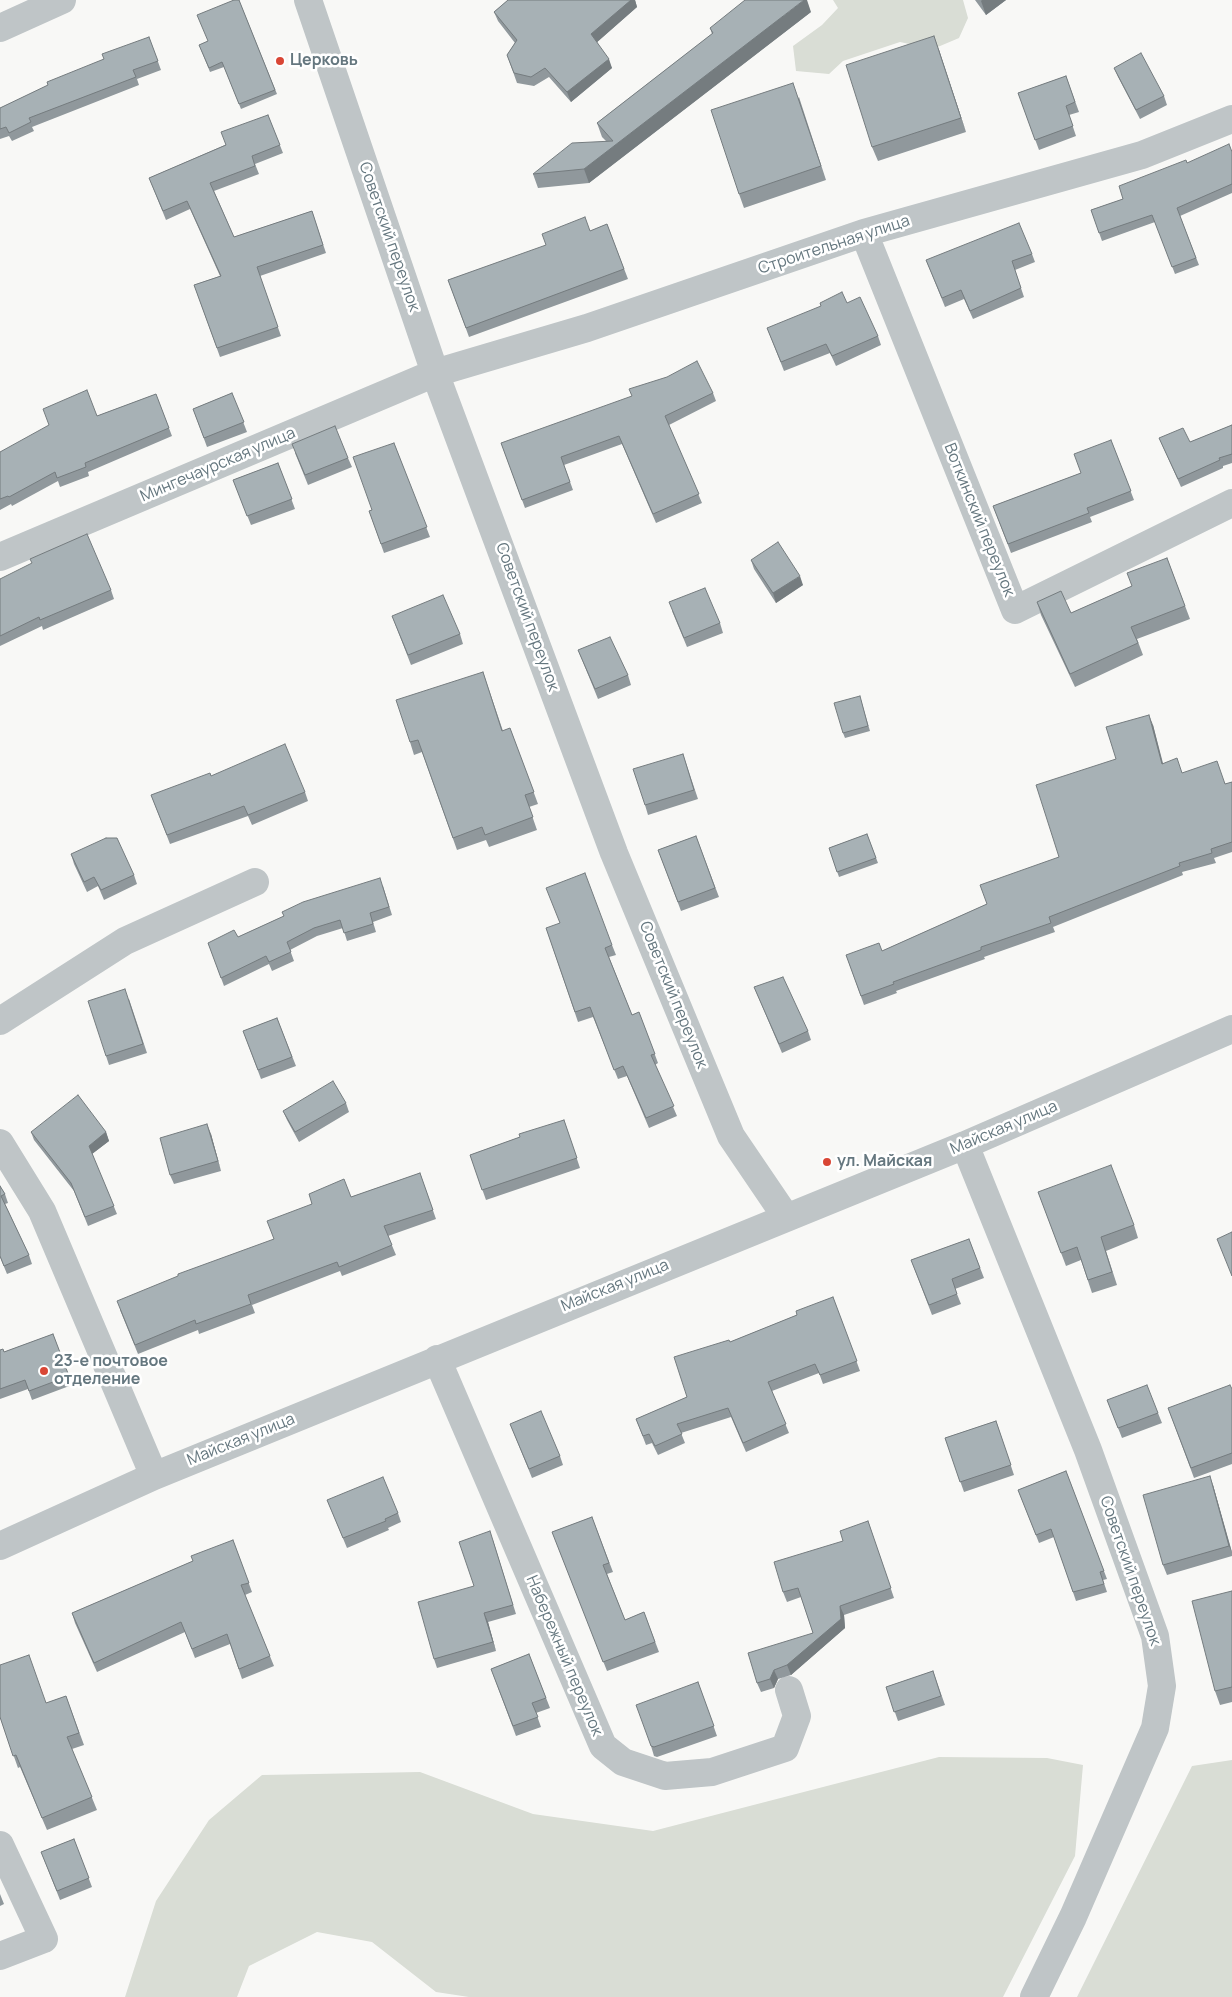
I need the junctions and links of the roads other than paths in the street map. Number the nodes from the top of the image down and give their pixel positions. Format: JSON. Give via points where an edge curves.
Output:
{"nodes":[{"id":1,"x":62,"y":0,"type":"edge"},
{"id":2,"x":308,"y":0,"type":"edge"},
{"id":3,"x":0,"y":28,"type":"edge"},
{"id":4,"x":1232,"y":119,"type":"edge"},
{"id":5,"x":864,"y":233,"type":"junction"},
{"id":6,"x":436,"y":373,"type":"junction"},
{"id":7,"x":1232,"y":504,"type":"edge"},
{"id":8,"x":0,"y":557,"type":"edge"},
{"id":9,"x":255,"y":882,"type":"dead end"},
{"id":10,"x":0,"y":1022,"type":"edge"},
{"id":11,"x":1232,"y":1029,"type":"edge"},
{"id":12,"x":0,"y":1143,"type":"edge"},
{"id":13,"x":965,"y":1145,"type":"junction"},
{"id":14,"x":786,"y":1217,"type":"junction"},
{"id":15,"x":437,"y":1359,"type":"junction"},
{"id":16,"x":154,"y":1476,"type":"junction"},
{"id":17,"x":0,"y":1546,"type":"edge"},
{"id":18,"x":789,"y":1690,"type":"dead end"},
{"id":19,"x":0,"y":1844,"type":"edge"},
{"id":20,"x":0,"y":1956,"type":"edge"},
{"id":21,"x":1034,"y":1997,"type":"edge"}],
"edges":[{"from":1,"to":3,"type":"street"},
{"from":2,"to":6,"type":"street","name":"Советский переулок"},
{"from":4,"to":5,"type":"street","name":"Строительная улица","via":[[1142,156]]},
{"from":5,"to":6,"type":"street","name":"Строительная улица","via":[[587,328]]},
{"from":5,"to":7,"type":"street","name":"Воткинский переулок","via":[[1015,610]]},
{"from":6,"to":8,"type":"street","name":"Мингечаурская улица"},
{"from":6,"to":14,"type":"street","name":"Советский переулок","via":[[614,853],[731,1136]]},
{"from":9,"to":10,"type":"street","via":[[125,941]]},
{"from":11,"to":13,"type":"street","name":"Майская улица"},
{"from":12,"to":16,"type":"street","via":[[42,1211]]},
{"from":13,"to":14,"type":"street","name":"Майская улица"},
{"from":13,"to":21,"type":"street","name":"Советский переулок","via":[[1092,1459],[1155,1636],[1162,1686],[1155,1728]]},
{"from":14,"to":15,"type":"street","name":"Майская улица"},
{"from":15,"to":16,"type":"street","name":"Майская улица"},
{"from":15,"to":18,"type":"street","name":"Набережный переулок","via":[[603,1746],[623,1762],[665,1776],[712,1772],[785,1748],[797,1716]]},
{"from":16,"to":17,"type":"street","name":"Майская улица"},
{"from":19,"to":20,"type":"street","via":[[44,1939]]}]}
